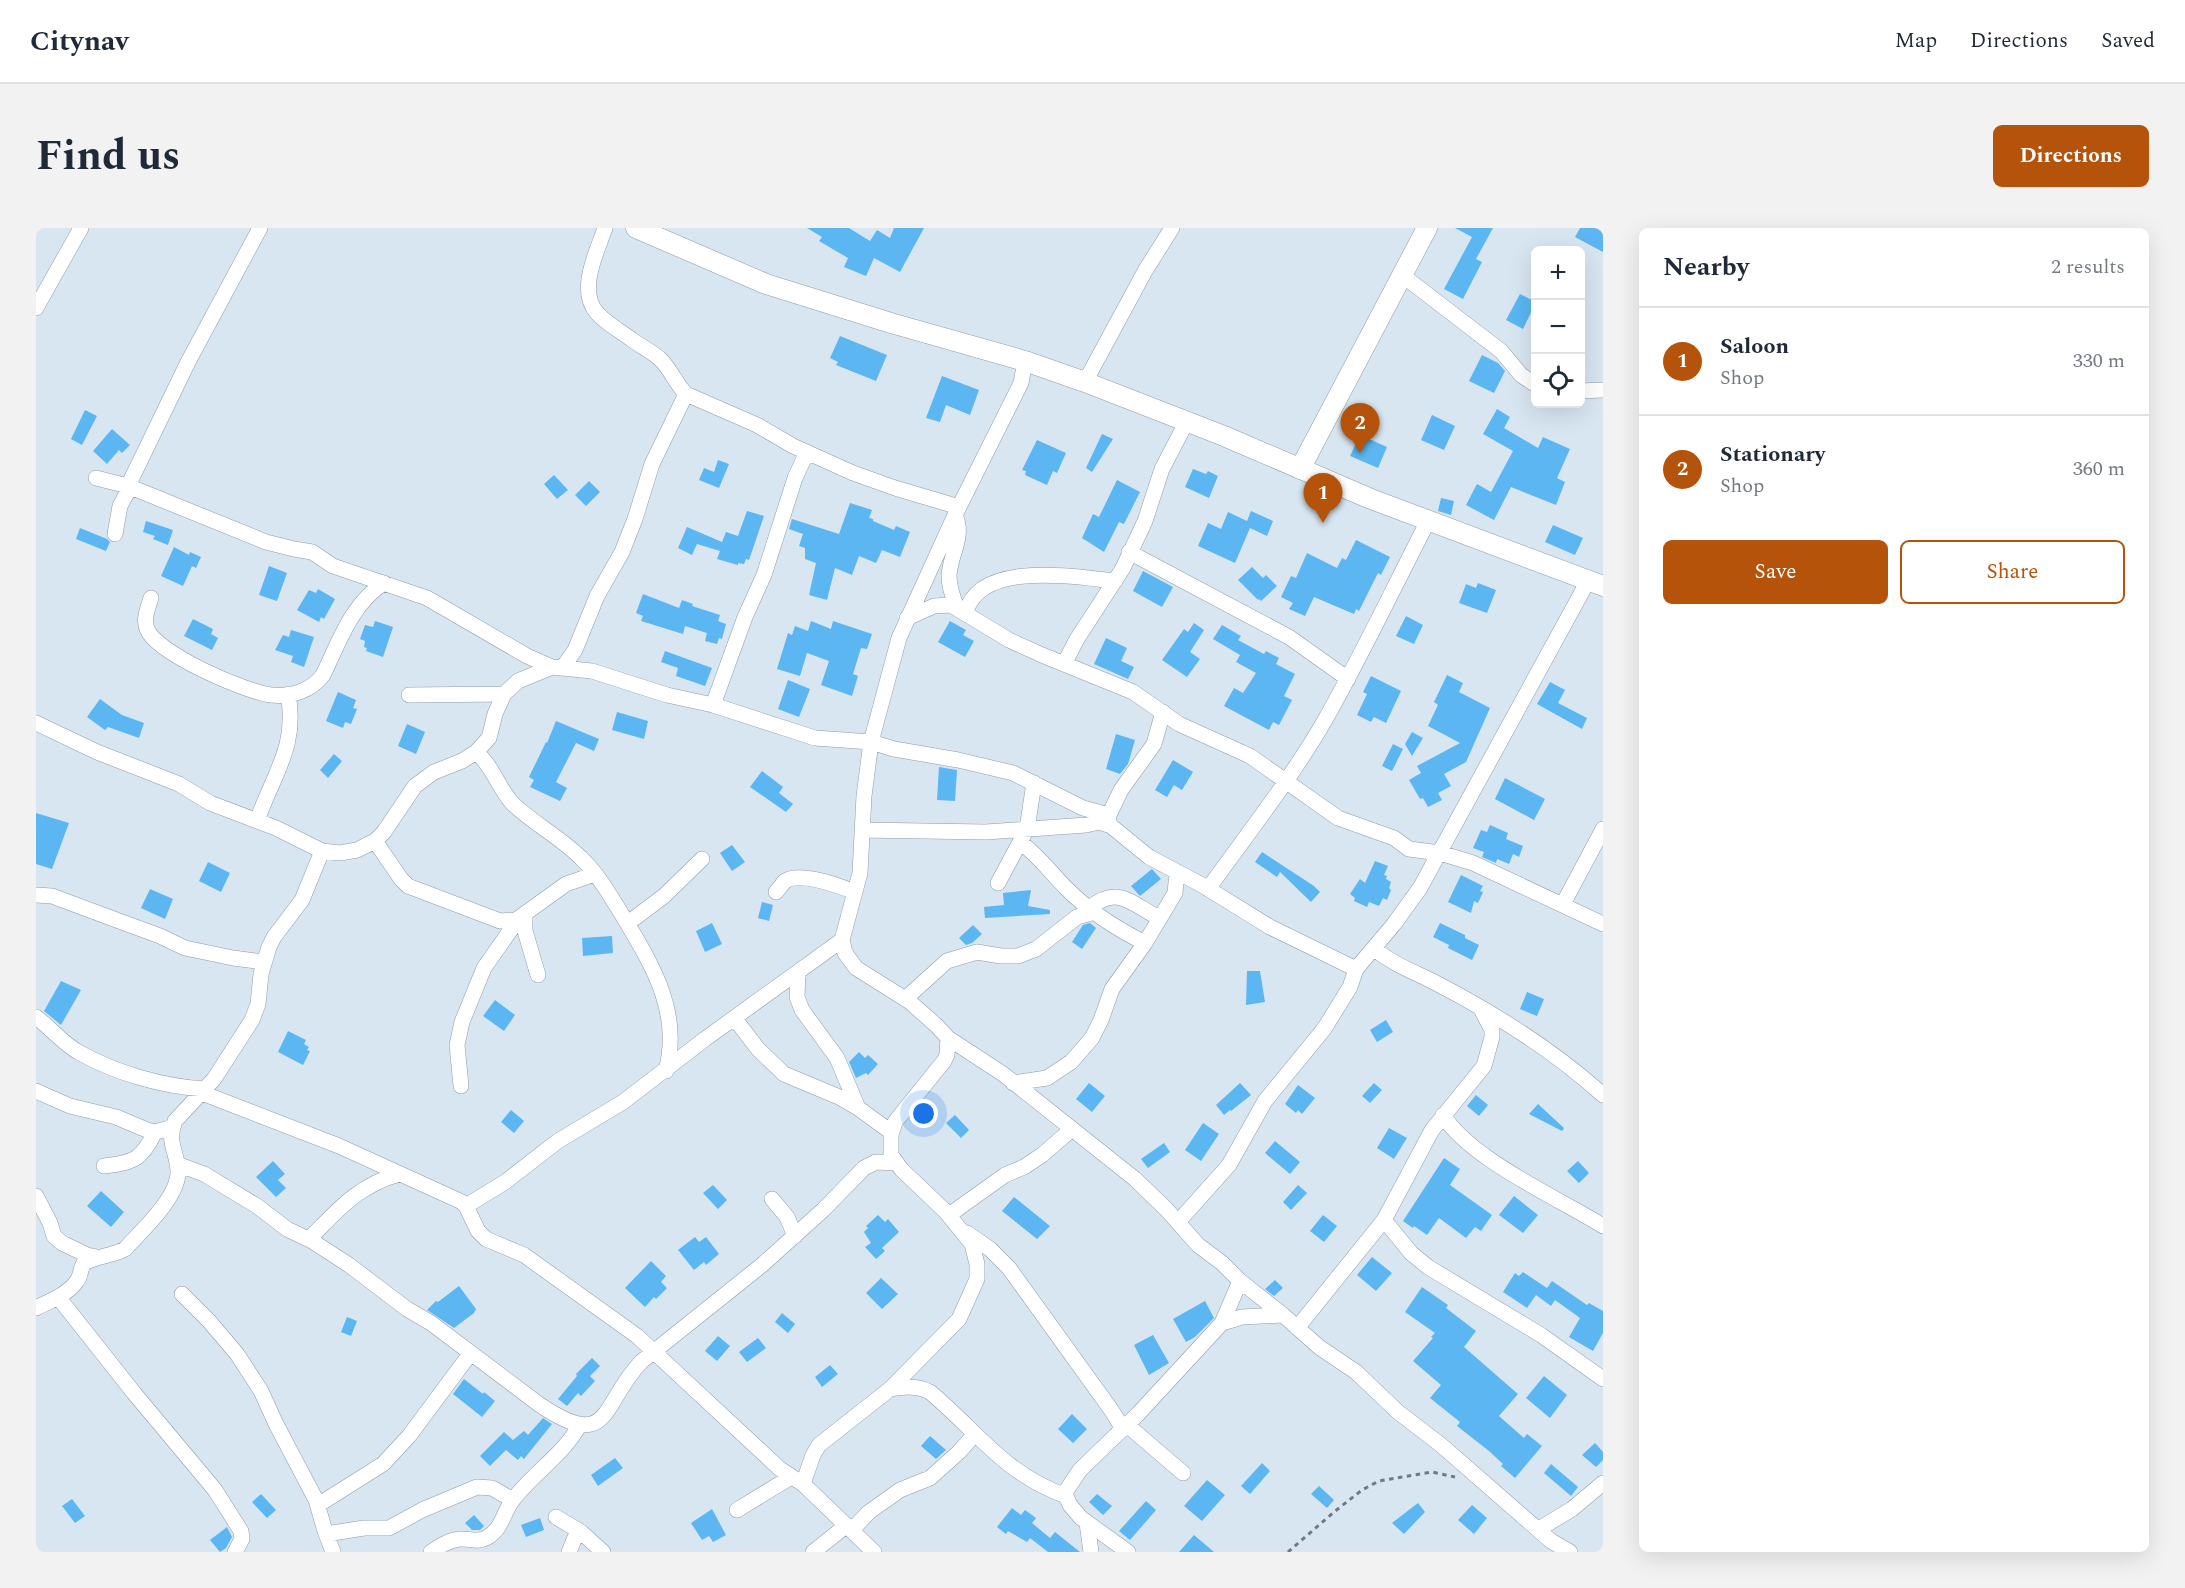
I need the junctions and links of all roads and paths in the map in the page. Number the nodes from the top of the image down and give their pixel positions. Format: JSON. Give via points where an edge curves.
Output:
{"nodes":[{"id":1,"x":81,"y":228,"type":"edge"},
{"id":2,"x":260,"y":228,"type":"edge"},
{"id":3,"x":605,"y":228,"type":"edge"},
{"id":4,"x":636,"y":228,"type":"edge"},
{"id":5,"x":1172,"y":228,"type":"edge"},
{"id":6,"x":1427,"y":228,"type":"edge"},
{"id":7,"x":1402,"y":274,"type":"junction"},
{"id":8,"x":36,"y":308,"type":"edge"},
{"id":9,"x":1025,"y":362,"type":"junction"},
{"id":10,"x":1085,"y":382,"type":"junction"},
{"id":11,"x":1531,"y":382,"type":"edge"},
{"id":12,"x":1603,"y":390,"type":"edge"},
{"id":13,"x":1585,"y":391,"type":"edge"},
{"id":14,"x":686,"y":394,"type":"junction"},
{"id":15,"x":1187,"y":421,"type":"junction"},
{"id":16,"x":807,"y":452,"type":"junction"},
{"id":17,"x":1300,"y":469,"type":"junction"},
{"id":18,"x":96,"y":478,"type":"dead end"},
{"id":19,"x":129,"y":486,"type":"junction"},
{"id":20,"x":957,"y":511,"type":"junction"},
{"id":21,"x":1428,"y":521,"type":"junction"},
{"id":22,"x":115,"y":534,"type":"dead end"},
{"id":23,"x":1129,"y":552,"type":"junction"},
{"id":24,"x":1115,"y":581,"type":"junction"},
{"id":25,"x":384,"y":583,"type":"junction"},
{"id":26,"x":1596,"y":584,"type":"edge"},
{"id":27,"x":152,"y":598,"type":"dead end"},
{"id":28,"x":962,"y":610,"type":"junction"},
{"id":29,"x":907,"y":618,"type":"junction"},
{"id":30,"x":1064,"y":664,"type":"junction"},
{"id":31,"x":558,"y":667,"type":"junction"},
{"id":32,"x":1348,"y":679,"type":"junction"},
{"id":33,"x":288,"y":694,"type":"junction"},
{"id":34,"x":504,"y":694,"type":"junction"},
{"id":35,"x":409,"y":695,"type":"dead end"},
{"id":36,"x":713,"y":705,"type":"junction"},
{"id":37,"x":1163,"y":712,"type":"junction"},
{"id":38,"x":36,"y":723,"type":"edge"},
{"id":39,"x":870,"y":742,"type":"junction"},
{"id":40,"x":476,"y":752,"type":"junction"},
{"id":41,"x":1286,"y":780,"type":"junction"},
{"id":42,"x":1034,"y":783,"type":"junction"},
{"id":43,"x":1108,"y":820,"type":"junction"},
{"id":44,"x":257,"y":821,"type":"junction"},
{"id":45,"x":1603,"y":829,"type":"edge"},
{"id":46,"x":862,"y":830,"type":"junction"},
{"id":47,"x":1024,"y":836,"type":"junction"},
{"id":48,"x":375,"y":841,"type":"junction"},
{"id":49,"x":322,"y":851,"type":"junction"},
{"id":50,"x":1440,"y":853,"type":"junction"},
{"id":51,"x":702,"y":859,"type":"dead end"},
{"id":52,"x":1177,"y":872,"type":"junction"},
{"id":53,"x":595,"y":873,"type":"junction"},
{"id":54,"x":998,"y":883,"type":"dead end"},
{"id":55,"x":1205,"y":887,"type":"junction"},
{"id":56,"x":776,"y":892,"type":"dead end"},
{"id":57,"x":855,"y":892,"type":"junction"},
{"id":58,"x":1175,"y":893,"type":"junction"},
{"id":59,"x":36,"y":895,"type":"edge"},
{"id":60,"x":1563,"y":904,"type":"junction"},
{"id":61,"x":1092,"y":910,"type":"junction"},
{"id":62,"x":522,"y":916,"type":"junction"},
{"id":63,"x":1159,"y":918,"type":"junction"},
{"id":64,"x":627,"y":923,"type":"junction"},
{"id":65,"x":1603,"y":924,"type":"edge"},
{"id":66,"x":842,"y":940,"type":"junction"},
{"id":67,"x":1145,"y":943,"type":"junction"},
{"id":68,"x":1374,"y":949,"type":"junction"},
{"id":69,"x":264,"y":962,"type":"junction"},
{"id":70,"x":1356,"y":969,"type":"junction"},
{"id":71,"x":798,"y":973,"type":"junction"},
{"id":72,"x":538,"y":975,"type":"dead end"},
{"id":73,"x":905,"y":999,"type":"junction"},
{"id":74,"x":1481,"y":1009,"type":"junction"},
{"id":75,"x":36,"y":1017,"type":"edge"},
{"id":76,"x":735,"y":1019,"type":"junction"},
{"id":77,"x":948,"y":1038,"type":"junction"},
{"id":78,"x":666,"y":1071,"type":"junction"},
{"id":79,"x":1050,"y":1076,"type":"junction"},
{"id":80,"x":1013,"y":1083,"type":"junction"},
{"id":81,"x":461,"y":1086,"type":"dead end"},
{"id":82,"x":204,"y":1091,"type":"junction"},
{"id":83,"x":42,"y":1095,"type":"edge"},
{"id":84,"x":1603,"y":1095,"type":"edge"},
{"id":85,"x":36,"y":1108,"type":"edge"},
{"id":86,"x":858,"y":1108,"type":"junction"},
{"id":87,"x":1052,"y":1113,"type":"junction"},
{"id":88,"x":1443,"y":1115,"type":"junction"},
{"id":89,"x":173,"y":1126,"type":"junction"},
{"id":90,"x":1072,"y":1129,"type":"junction"},
{"id":91,"x":155,"y":1132,"type":"junction"},
{"id":92,"x":891,"y":1132,"type":"junction"},
{"id":93,"x":897,"y":1163,"type":"junction"},
{"id":94,"x":177,"y":1164,"type":"junction"},
{"id":95,"x":104,"y":1166,"type":"dead end"},
{"id":96,"x":399,"y":1174,"type":"junction"},
{"id":97,"x":36,"y":1196,"type":"edge"},
{"id":98,"x":772,"y":1199,"type":"dead end"},
{"id":99,"x":466,"y":1206,"type":"junction"},
{"id":100,"x":949,"y":1215,"type":"junction"},
{"id":101,"x":1384,"y":1220,"type":"junction"},
{"id":102,"x":1178,"y":1222,"type":"junction"},
{"id":103,"x":1603,"y":1226,"type":"edge"},
{"id":104,"x":960,"y":1228,"type":"junction"},
{"id":105,"x":795,"y":1236,"type":"junction"},
{"id":106,"x":309,"y":1239,"type":"junction"},
{"id":107,"x":97,"y":1257,"type":"junction"},
{"id":108,"x":1240,"y":1281,"type":"junction"},
{"id":109,"x":182,"y":1294,"type":"dead end"},
{"id":110,"x":58,"y":1297,"type":"junction"},
{"id":111,"x":36,"y":1308,"type":"edge"},
{"id":112,"x":1283,"y":1315,"type":"junction"},
{"id":113,"x":1222,"y":1323,"type":"junction"},
{"id":114,"x":1298,"y":1328,"type":"junction"},
{"id":115,"x":655,"y":1352,"type":"junction"},
{"id":116,"x":470,"y":1354,"type":"junction"},
{"id":117,"x":1603,"y":1379,"type":"edge"},
{"id":118,"x":890,"y":1389,"type":"junction"},
{"id":119,"x":579,"y":1426,"type":"junction"},
{"id":120,"x":1125,"y":1427,"type":"junction"},
{"id":121,"x":974,"y":1435,"type":"junction"},
{"id":122,"x":1182,"y":1473,"type":"dead end"},
{"id":123,"x":797,"y":1480,"type":"junction"},
{"id":124,"x":1603,"y":1483,"type":"edge"},
{"id":125,"x":1488,"y":1485,"type":"junction"},
{"id":126,"x":1066,"y":1496,"type":"junction"},
{"id":127,"x":513,"y":1500,"type":"junction"},
{"id":128,"x":318,"y":1505,"type":"junction"},
{"id":129,"x":737,"y":1510,"type":"dead end"},
{"id":130,"x":556,"y":1517,"type":"dead end"},
{"id":131,"x":1087,"y":1523,"type":"junction"},
{"id":132,"x":849,"y":1527,"type":"junction"},
{"id":133,"x":1539,"y":1529,"type":"junction"},
{"id":134,"x":578,"y":1530,"type":"junction"},
{"id":135,"x":326,"y":1534,"type":"junction"},
{"id":136,"x":1550,"y":1547,"type":"edge"},
{"id":137,"x":235,"y":1552,"type":"edge"},
{"id":138,"x":333,"y":1552,"type":"edge"},
{"id":139,"x":431,"y":1552,"type":"edge"},
{"id":140,"x":569,"y":1552,"type":"edge"},
{"id":141,"x":603,"y":1552,"type":"edge"},
{"id":142,"x":813,"y":1552,"type":"edge"},
{"id":143,"x":874,"y":1552,"type":"edge"},
{"id":144,"x":1091,"y":1552,"type":"edge"},
{"id":145,"x":1128,"y":1552,"type":"edge"},
{"id":146,"x":1288,"y":1552,"type":"edge"},
{"id":147,"x":1570,"y":1552,"type":"edge"}],
"edges":[{"from":1,"to":8,"type":"street"},
{"from":2,"to":19,"type":"street","via":[[188,362]]},
{"from":3,"to":14,"type":"street","via":[[588,286],[592,306],[618,330],[662,360]]},
{"from":4,"to":9,"type":"street","via":[[766,284]]},
{"from":5,"to":10,"type":"street"},
{"from":6,"to":7,"type":"street"},
{"from":7,"to":11,"type":"street","via":[[1501,351]]},
{"from":7,"to":17,"type":"street"},
{"from":9,"to":10,"type":"street"},
{"from":9,"to":20,"type":"street","via":[[1021,383]]},
{"from":10,"to":15,"type":"street"},
{"from":12,"to":13,"type":"street"},
{"from":14,"to":16,"type":"street"},
{"from":14,"to":31,"type":"street","via":[[652,464],[622,552],[597,596],[575,650]]},
{"from":15,"to":17,"type":"street"},
{"from":15,"to":23,"type":"street","via":[[1162,469],[1145,521]]},
{"from":16,"to":20,"type":"street"},
{"from":16,"to":36,"type":"street"},
{"from":17,"to":21,"type":"street"},
{"from":18,"to":19,"type":"street"},
{"from":19,"to":22,"type":"street","via":[[120,506]]},
{"from":19,"to":25,"type":"street","via":[[233,530],[312,552],[333,566]]},
{"from":20,"to":28,"type":"street","via":[[959,535],[949,574]]},
{"from":20,"to":29,"type":"street"},
{"from":21,"to":26,"type":"street"},
{"from":21,"to":32,"type":"street"},
{"from":23,"to":24,"type":"street"},
{"from":23,"to":32,"type":"street","via":[[1289,637]]},
{"from":24,"to":28,"type":"street","via":[[1046,574],[1003,579],[986,588]]},
{"from":24,"to":30,"type":"street"},
{"from":25,"to":31,"type":"street","via":[[427,598],[527,656]]},
{"from":25,"to":33,"type":"street","via":[[359,605],[317,683]]},
{"from":26,"to":50,"type":"street"},
{"from":27,"to":33,"type":"street","via":[[145,621],[148,631],[170,653],[240,686]]},
{"from":28,"to":29,"type":"street","via":[[951,605],[934,606]]},
{"from":28,"to":30,"type":"street","via":[[1009,640]]},
{"from":29,"to":39,"type":"street"},
{"from":30,"to":37,"type":"street","via":[[1133,692]]},
{"from":31,"to":34,"type":"street","via":[[518,681]]},
{"from":31,"to":36,"type":"street","via":[[592,671]]},
{"from":32,"to":41,"type":"street"},
{"from":33,"to":44,"type":"street","via":[[291,711],[285,756]]},
{"from":34,"to":35,"type":"street"},
{"from":34,"to":40,"type":"street","via":[[489,738]]},
{"from":36,"to":39,"type":"street","via":[[815,738]]},
{"from":37,"to":41,"type":"street","via":[[1179,724],[1250,756]]},
{"from":37,"to":43,"type":"street","via":[[1154,744],[1128,780]]},
{"from":38,"to":44,"type":"street"},
{"from":39,"to":42,"type":"street","via":[[1013,773]]},
{"from":39,"to":46,"type":"street"},
{"from":40,"to":48,"type":"street","via":[[415,786]]},
{"from":40,"to":53,"type":"street","via":[[514,805],[568,845]]},
{"from":41,"to":50,"type":"street","via":[[1338,818],[1394,838],[1409,849]]},
{"from":41,"to":55,"type":"street"},
{"from":42,"to":43,"type":"street"},
{"from":42,"to":47,"type":"street"},
{"from":43,"to":47,"type":"street"},
{"from":43,"to":52,"type":"street","via":[[1144,854]]},
{"from":44,"to":49,"type":"street"},
{"from":45,"to":60,"type":"street"},
{"from":46,"to":47,"type":"street"},
{"from":46,"to":57,"type":"street"},
{"from":47,"to":54,"type":"street"},
{"from":47,"to":61,"type":"street","via":[[1068,890]]},
{"from":48,"to":49,"type":"street","via":[[340,853]]},
{"from":48,"to":62,"type":"street","via":[[401,879],[417,891],[500,921]]},
{"from":49,"to":69,"type":"street","via":[[302,900],[274,937]]},
{"from":50,"to":60,"type":"street","via":[[1473,863]]},
{"from":50,"to":68,"type":"street","via":[[1420,888]]},
{"from":51,"to":64,"type":"street","via":[[664,896]]},
{"from":52,"to":55,"type":"street"},
{"from":52,"to":58,"type":"street"},
{"from":53,"to":62,"type":"street","via":[[566,884]]},
{"from":53,"to":64,"type":"street"},
{"from":55,"to":58,"type":"street"},
{"from":55,"to":70,"type":"street","via":[[1270,927]]},
{"from":56,"to":57,"type":"street","via":[[785,882],[801,878]]},
{"from":57,"to":66,"type":"street"},
{"from":58,"to":63,"type":"street"},
{"from":59,"to":69,"type":"street","via":[[52,896],[185,948]]},
{"from":60,"to":65,"type":"street"},
{"from":61,"to":63,"type":"street","via":[[1101,899],[1116,896]]},
{"from":61,"to":67,"type":"street"},
{"from":61,"to":73,"type":"street","via":[[1036,949],[1018,956],[977,952],[947,961]]},
{"from":62,"to":72,"type":"street"},
{"from":62,"to":81,"type":"street","via":[[484,968],[462,1022],[457,1045]]},
{"from":63,"to":67,"type":"street"},
{"from":64,"to":78,"type":"street","via":[[648,958],[668,1009],[671,1052]]},
{"from":66,"to":71,"type":"street"},
{"from":66,"to":73,"type":"street","via":[[845,953],[856,968]]},
{"from":67,"to":79,"type":"street","via":[[1112,989],[1092,1038],[1071,1062]]},
{"from":68,"to":70,"type":"street"},
{"from":68,"to":74,"type":"street"},
{"from":69,"to":82,"type":"street","via":[[252,1020]]},
{"from":70,"to":102,"type":"street","via":[[1350,987],[1324,1029],[1265,1101],[1229,1165]]},
{"from":71,"to":76,"type":"street"},
{"from":71,"to":86,"type":"street","via":[[797,997],[802,1010],[837,1058]]},
{"from":73,"to":77,"type":"street"},
{"from":74,"to":84,"type":"street","via":[[1517,1029]]},
{"from":74,"to":88,"type":"street","via":[[1492,1030],[1491,1046],[1478,1075]]},
{"from":75,"to":82,"type":"street","via":[[80,1053],[111,1067],[168,1085]]},
{"from":76,"to":78,"type":"street"},
{"from":76,"to":86,"type":"street","via":[[783,1074]]},
{"from":77,"to":80,"type":"street"},
{"from":77,"to":92,"type":"street","via":[[944,1061],[894,1122]]},
{"from":78,"to":99,"type":"street"},
{"from":79,"to":80,"type":"street"},
{"from":79,"to":87,"type":"street","via":[[1046,1098]]},
{"from":80,"to":87,"type":"street"},
{"from":82,"to":89,"type":"street"},
{"from":82,"to":96,"type":"street"},
{"from":83,"to":85,"type":"street"},
{"from":83,"to":91,"type":"street"},
{"from":86,"to":92,"type":"street"},
{"from":87,"to":90,"type":"street"},
{"from":88,"to":101,"type":"street"},
{"from":88,"to":103,"type":"street","via":[[1458,1135],[1473,1146]]},
{"from":89,"to":91,"type":"street"},
{"from":89,"to":94,"type":"street","via":[[172,1146]]},
{"from":90,"to":100,"type":"street","via":[[1042,1155],[1005,1175]]},
{"from":90,"to":102,"type":"street","via":[[1135,1179]]},
{"from":91,"to":95,"type":"street","via":[[136,1159]]},
{"from":92,"to":93,"type":"street","via":[[891,1155]]},
{"from":93,"to":100,"type":"street"},
{"from":93,"to":105,"type":"street","via":[[876,1162],[864,1168]]},
{"from":94,"to":106,"type":"street","via":[[204,1173],[287,1229]]},
{"from":94,"to":107,"type":"street","via":[[174,1189],[158,1212],[125,1249]]},
{"from":96,"to":99,"type":"street"},
{"from":96,"to":106,"type":"street","via":[[363,1188]]},
{"from":97,"to":107,"type":"street","via":[[54,1236]]},
{"from":98,"to":105,"type":"street","via":[[787,1217]]},
{"from":99,"to":115,"type":"street","via":[[486,1239],[524,1255]]},
{"from":100,"to":104,"type":"street"},
{"from":101,"to":114,"type":"street"},
{"from":101,"to":117,"type":"street","via":[[1428,1267],[1541,1335]]},
{"from":102,"to":108,"type":"street"},
{"from":104,"to":118,"type":"street","via":[[972,1244],[978,1264],[967,1305],[959,1319]]},
{"from":104,"to":120,"type":"street","via":[[1009,1268]]},
{"from":105,"to":115,"type":"street"},
{"from":106,"to":116,"type":"street"},
{"from":107,"to":110,"type":"street","via":[[84,1263],[78,1280]]},
{"from":108,"to":112,"type":"street"},
{"from":108,"to":113,"type":"street"},
{"from":109,"to":128,"type":"street","via":[[237,1354],[261,1391]]},
{"from":110,"to":111,"type":"street"},
{"from":110,"to":137,"type":"street","via":[[214,1490],[241,1531],[242,1539]]},
{"from":112,"to":113,"type":"street","via":[[1242,1317]]},
{"from":112,"to":114,"type":"street"},
{"from":113,"to":120,"type":"street"},
{"from":114,"to":125,"type":"street","via":[[1356,1372],[1398,1412]]},
{"from":115,"to":119,"type":"street","via":[[630,1373],[599,1420]]},
{"from":115,"to":123,"type":"street","via":[[763,1454]]},
{"from":116,"to":119,"type":"street","via":[[557,1417]]},
{"from":116,"to":128,"type":"street","via":[[383,1464]]},
{"from":118,"to":121,"type":"street","via":[[926,1389]]},
{"from":118,"to":123,"type":"street","via":[[819,1445]]},
{"from":119,"to":127,"type":"street"},
{"from":120,"to":122,"type":"street"},
{"from":120,"to":126,"type":"street","via":[[1080,1470]]},
{"from":121,"to":126,"type":"street","via":[[1014,1469]]},
{"from":121,"to":132,"type":"street","via":[[930,1478],[900,1490]]},
{"from":123,"to":129,"type":"street"},
{"from":123,"to":132,"type":"street"},
{"from":124,"to":133,"type":"street","via":[[1572,1509]]},
{"from":125,"to":133,"type":"street"},
{"from":125,"to":146,"type":"path","via":[[1432,1472],[1380,1481],[1362,1490]]},
{"from":126,"to":131,"type":"street"},
{"from":127,"to":135,"type":"street","via":[[492,1488],[477,1487],[389,1528]]},
{"from":127,"to":139,"type":"street","via":[[499,1527],[485,1539],[458,1539]]},
{"from":128,"to":135,"type":"street"},
{"from":130,"to":134,"type":"street"},
{"from":131,"to":144,"type":"street"},
{"from":131,"to":145,"type":"street"},
{"from":132,"to":142,"type":"street"},
{"from":132,"to":143,"type":"street"},
{"from":133,"to":136,"type":"street"},
{"from":134,"to":140,"type":"street"},
{"from":134,"to":141,"type":"street"},
{"from":135,"to":138,"type":"street"},
{"from":136,"to":147,"type":"street"}]}
